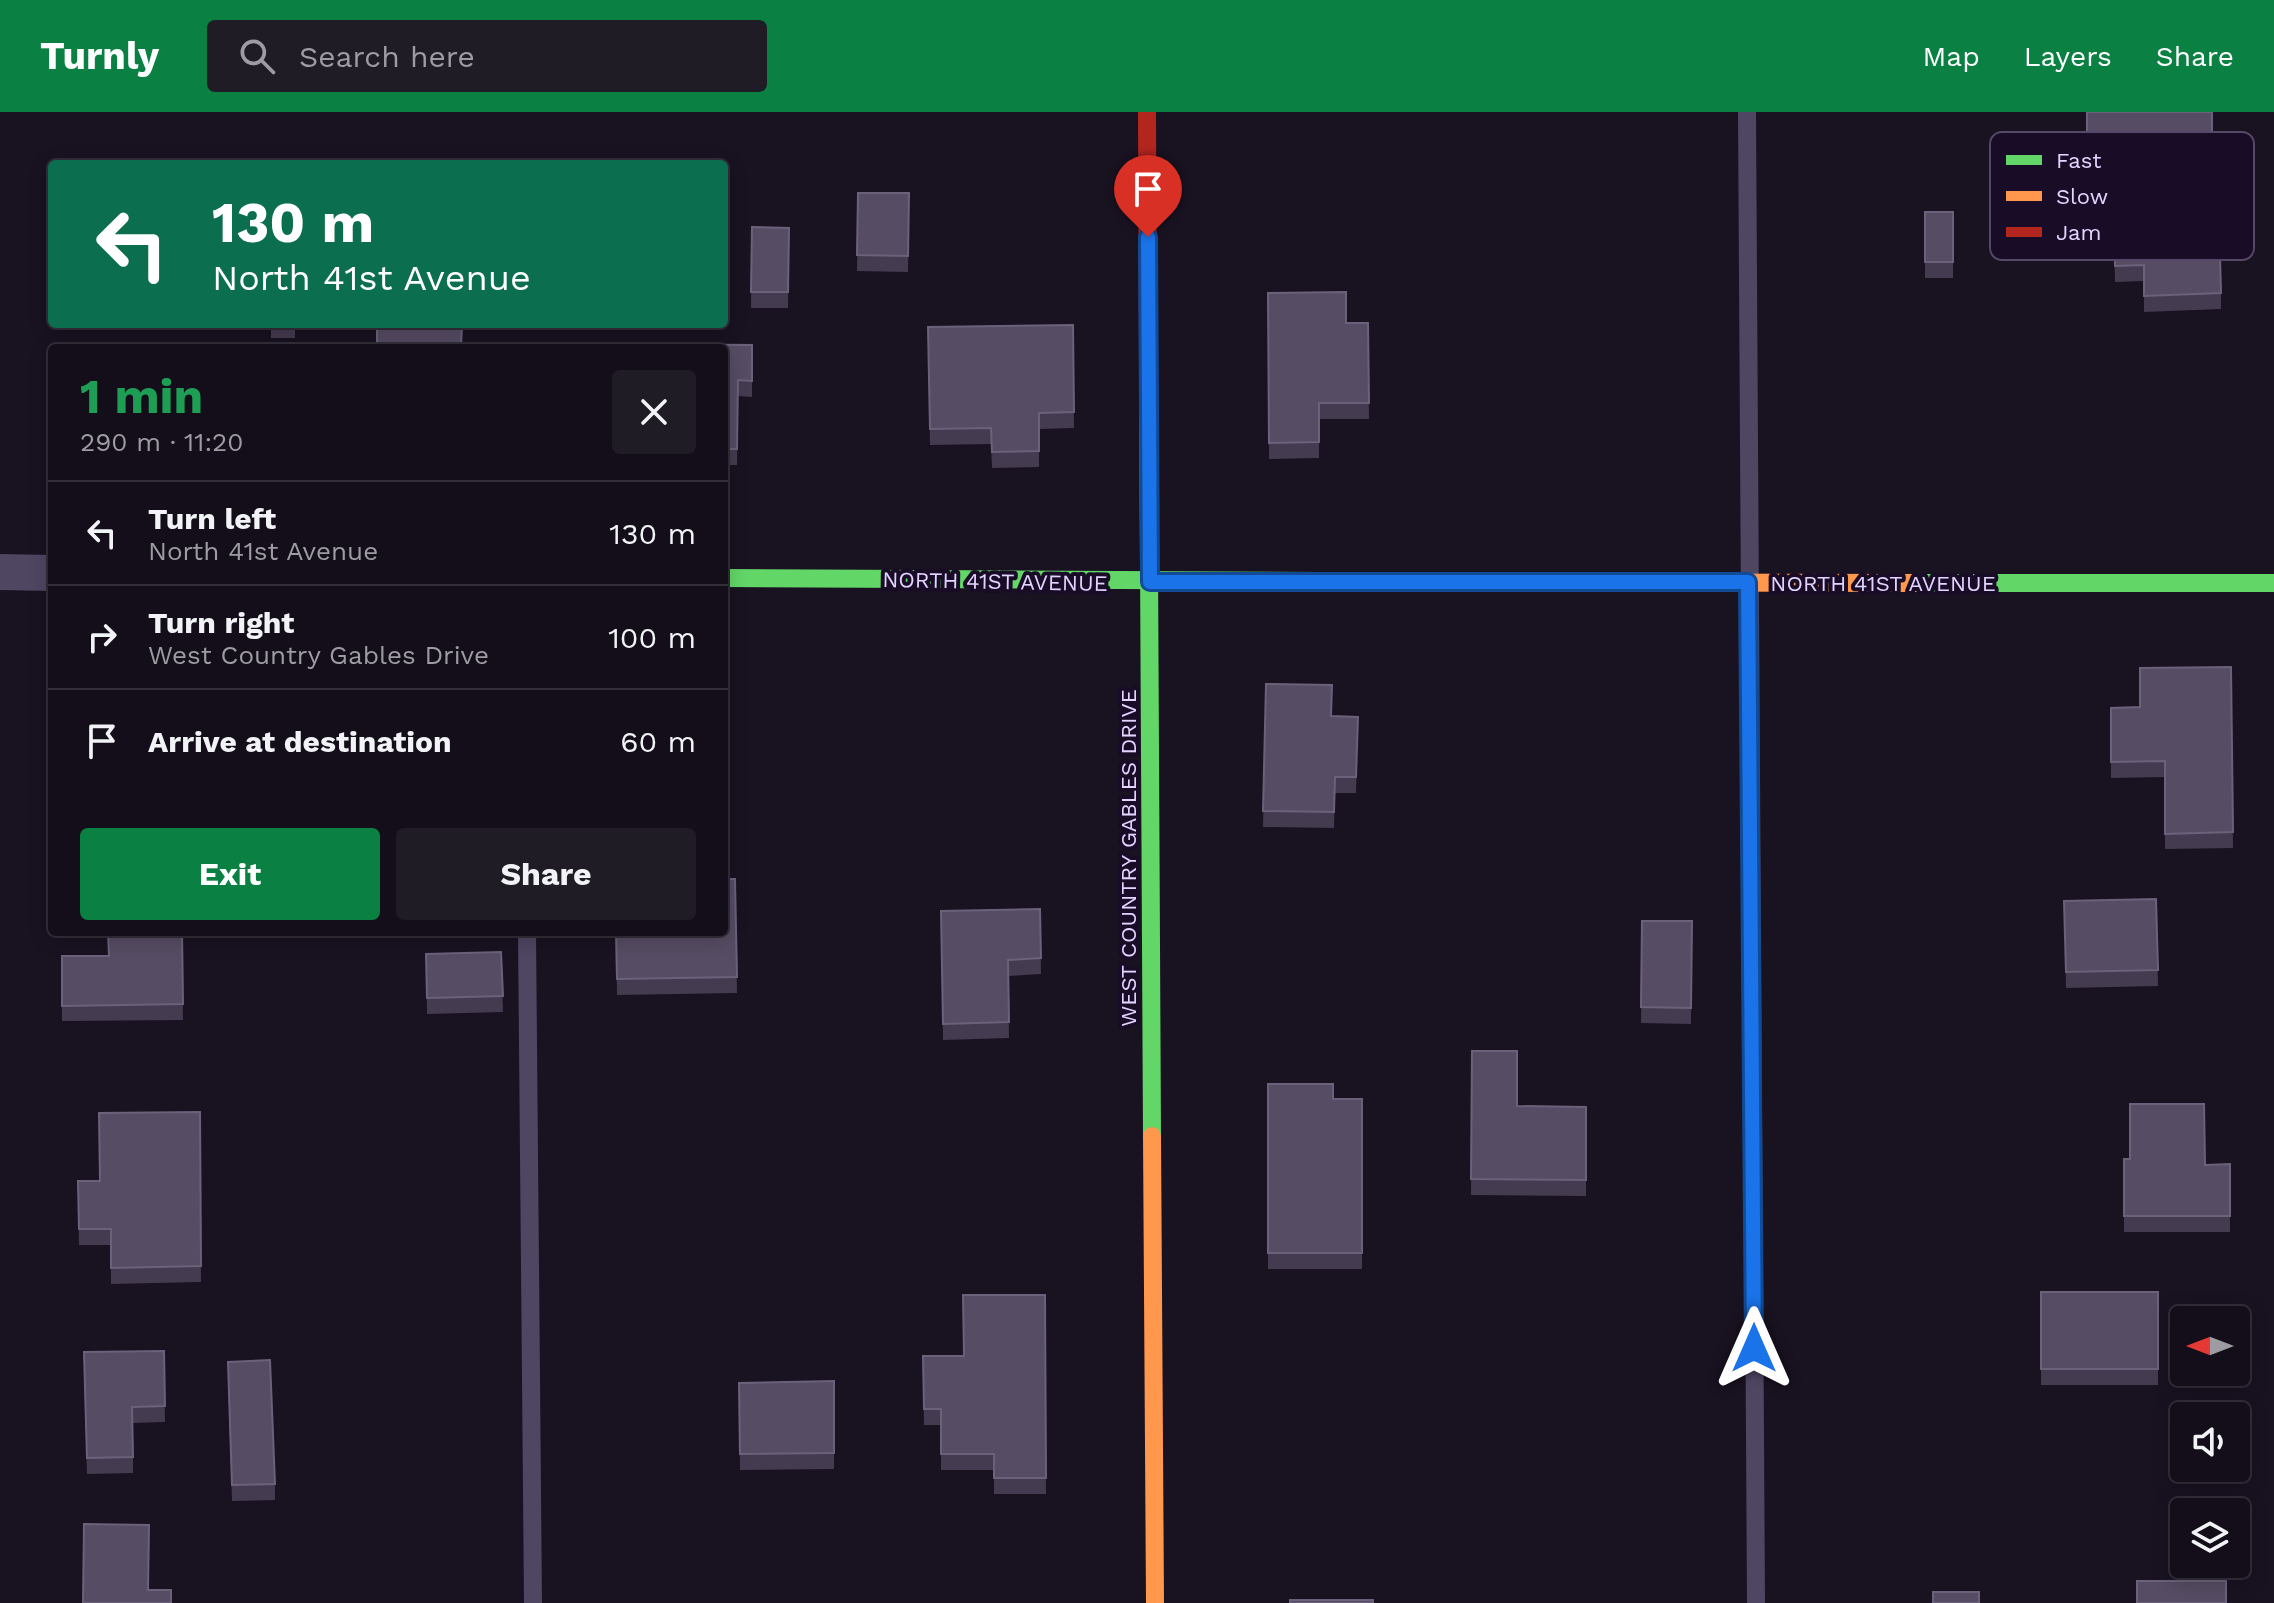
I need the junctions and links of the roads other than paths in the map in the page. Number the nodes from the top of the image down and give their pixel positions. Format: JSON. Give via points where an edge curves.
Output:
{"nodes":[{"id":1,"x":1147,"y":112,"type":"edge"},
{"id":2,"x":1747,"y":112,"type":"edge"},
{"id":3,"x":0,"y":572,"type":"edge"},
{"id":4,"x":48,"y":573,"type":"edge"},
{"id":5,"x":728,"y":578,"type":"edge"},
{"id":6,"x":1150,"y":582,"type":"junction"},
{"id":7,"x":1748,"y":582,"type":"junction"},
{"id":8,"x":2274,"y":583,"type":"edge"},
{"id":9,"x":527,"y":936,"type":"edge"},
{"id":10,"x":533,"y":1603,"type":"edge"},
{"id":11,"x":1155,"y":1603,"type":"edge"},
{"id":12,"x":1756,"y":1603,"type":"edge"}],
"edges":[{"from":1,"to":6,"type":"street","name":"WEST COUNTRY GABLES DRIVE"},
{"from":2,"to":7,"type":"lane"},
{"from":3,"to":4,"type":"street"},
{"from":5,"to":6,"type":"street","name":"NORTH 41ST AVENUE"},
{"from":6,"to":7,"type":"street","name":"NORTH 41ST AVENUE"},
{"from":6,"to":11,"type":"street","name":"WEST COUNTRY GABLES DRIVE"},
{"from":7,"to":8,"type":"street","name":"NORTH 41ST AVENUE"},
{"from":7,"to":12,"type":"lane"},
{"from":9,"to":10,"type":"lane"}]}
